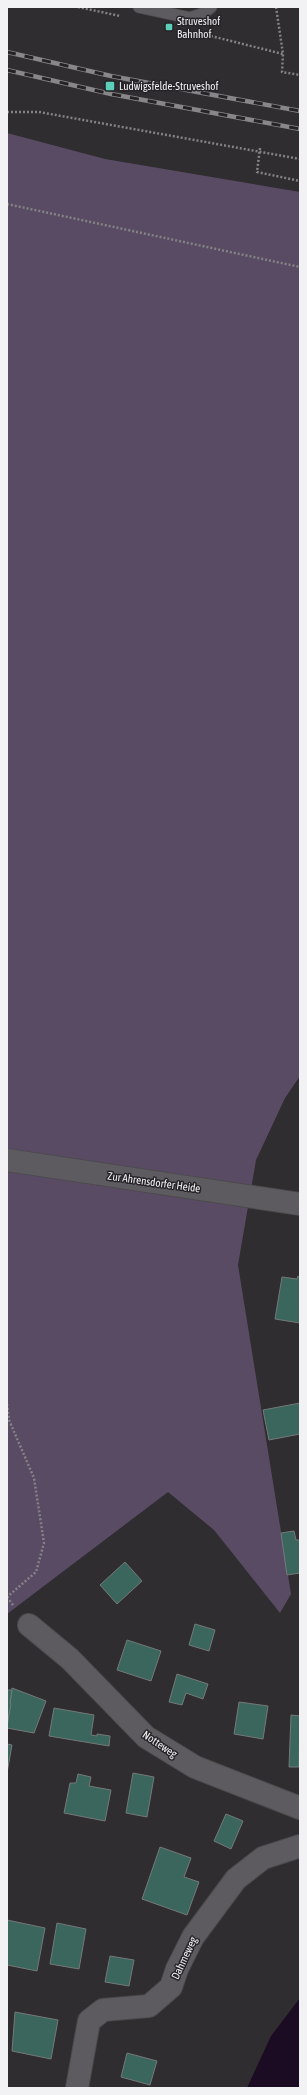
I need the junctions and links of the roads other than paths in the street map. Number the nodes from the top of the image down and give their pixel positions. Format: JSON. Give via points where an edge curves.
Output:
{"nodes":[{"id":1,"x":139,"y":7,"type":"edge"},
{"id":2,"x":211,"y":7,"type":"edge"},
{"id":3,"x":7,"y":1160,"type":"edge"},
{"id":4,"x":300,"y":1204,"type":"edge"},
{"id":5,"x":29,"y":1625,"type":"dead end"},
{"id":6,"x":300,"y":1808,"type":"edge"},
{"id":7,"x":300,"y":1846,"type":"edge"},
{"id":8,"x":77,"y":2088,"type":"edge"}],
"edges":[{"from":1,"to":2,"type":"lane","via":[[190,18],[202,14]]},
{"from":3,"to":4,"type":"street","name":"Zur Ahrensdorfer Heide"},
{"from":5,"to":6,"type":"street","name":"Notteweg","via":[[70,1659],[146,1736],[195,1767]]},
{"from":7,"to":8,"type":"street","name":"Dahmeweg","via":[[263,1858],[236,1878],[193,1937],[171,1987],[148,2006],[103,2010],[89,2021]]}]}
